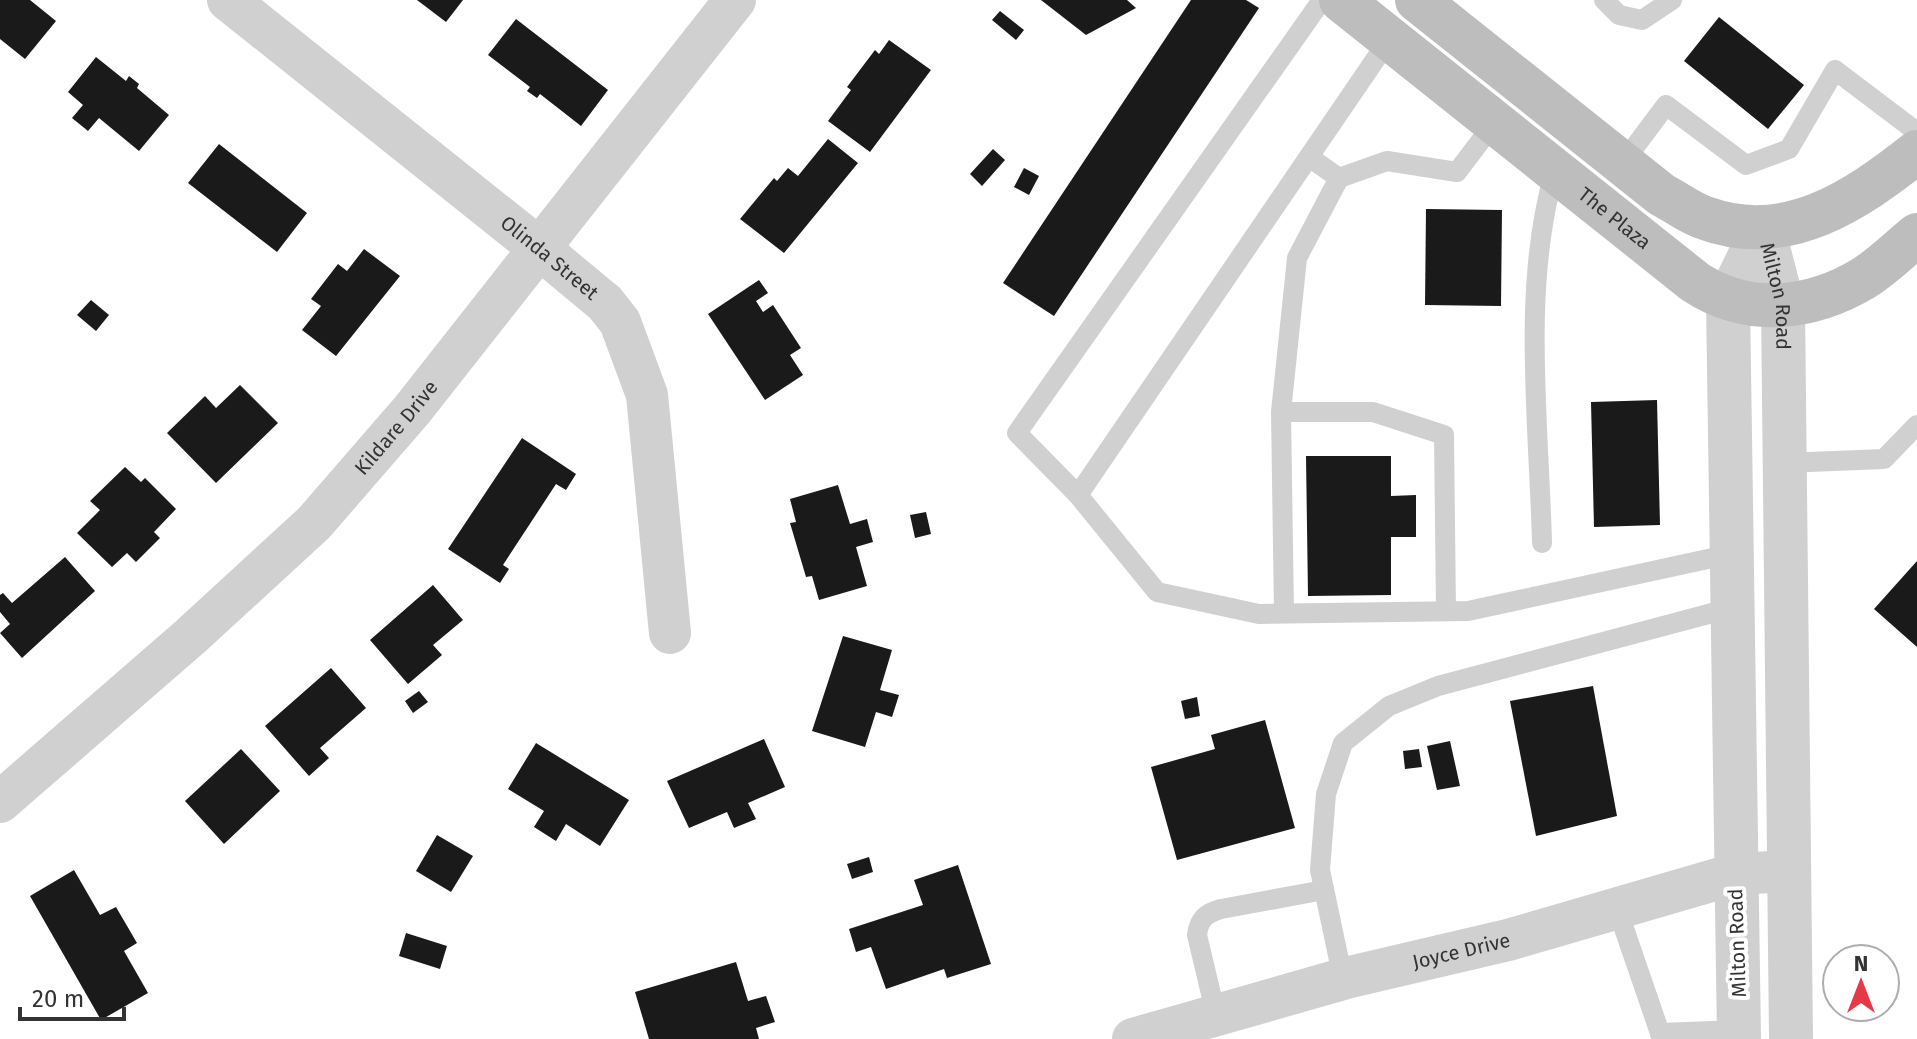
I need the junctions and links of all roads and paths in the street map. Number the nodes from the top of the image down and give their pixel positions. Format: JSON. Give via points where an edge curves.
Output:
{"nodes":[{"id":1,"x":228,"y":0,"type":"edge"},
{"id":2,"x":735,"y":0,"type":"edge"},
{"id":3,"x":1322,"y":0,"type":"edge"},
{"id":4,"x":1341,"y":0,"type":"edge"},
{"id":5,"x":1604,"y":0,"type":"edge"},
{"id":6,"x":1672,"y":0,"type":"edge"},
{"id":7,"x":1431,"y":5,"type":"edge"},
{"id":8,"x":1390,"y":38,"type":"junction"},
{"id":9,"x":1495,"y":122,"type":"junction"},
{"id":10,"x":1917,"y":132,"type":"edge"},
{"id":11,"x":1917,"y":152,"type":"edge"},
{"id":12,"x":1309,"y":157,"type":"junction"},
{"id":13,"x":1622,"y":164,"type":"junction"},
{"id":14,"x":1555,"y":170,"type":"junction"},
{"id":15,"x":1339,"y":178,"type":"junction"},
{"id":16,"x":1763,"y":228,"type":"junction"},
{"id":17,"x":1917,"y":235,"type":"edge"},
{"id":18,"x":540,"y":249,"type":"junction"},
{"id":19,"x":1728,"y":301,"type":"junction"},
{"id":20,"x":1783,"y":306,"type":"junction"},
{"id":21,"x":1281,"y":412,"type":"junction"},
{"id":22,"x":1914,"y":433,"type":"edge"},
{"id":23,"x":1784,"y":463,"type":"junction"},
{"id":24,"x":1078,"y":495,"type":"junction"},
{"id":25,"x":1542,"y":543,"type":"dead end"},
{"id":26,"x":1731,"y":554,"type":"junction"},
{"id":27,"x":1731,"y":608,"type":"junction"},
{"id":28,"x":1446,"y":611,"type":"junction"},
{"id":29,"x":1284,"y":613,"type":"junction"},
{"id":30,"x":670,"y":633,"type":"dead end"},
{"id":31,"x":0,"y":802,"type":"edge"},
{"id":32,"x":1790,"y":871,"type":"junction"},
{"id":33,"x":1735,"y":874,"type":"junction"},
{"id":34,"x":1324,"y":890,"type":"junction"},
{"id":35,"x":1617,"y":908,"type":"junction"},
{"id":36,"x":1343,"y":979,"type":"junction"},
{"id":37,"x":1216,"y":1015,"type":"junction"},
{"id":38,"x":1739,"y":1034,"type":"edge"},
{"id":39,"x":1661,"y":1036,"type":"edge"},
{"id":40,"x":1133,"y":1039,"type":"edge"},
{"id":41,"x":1791,"y":1039,"type":"edge"}],
"edges":[{"from":1,"to":18,"type":"street","name":"Olinda Street"},
{"from":2,"to":18,"type":"street","name":"Kildare Drive"},
{"from":3,"to":24,"type":"lane","via":[[1017,433]]},
{"from":4,"to":8,"type":"main road","name":"The Plaza"},
{"from":5,"to":6,"type":"lane","via":[[1619,15],[1642,20]]},
{"from":7,"to":13,"type":"main road"},
{"from":8,"to":9,"type":"main road","name":"The Plaza"},
{"from":8,"to":12,"type":"lane"},
{"from":9,"to":14,"type":"main road","name":"The Plaza"},
{"from":9,"to":15,"type":"lane","via":[[1457,172],[1387,161]]},
{"from":10,"to":13,"type":"lane","via":[[1835,70],[1789,149],[1746,165],[1666,105]]},
{"from":11,"to":16,"type":"main road","via":[[1874,186],[1825,213]]},
{"from":12,"to":15,"type":"lane"},
{"from":12,"to":24,"type":"lane"},
{"from":13,"to":16,"type":"main road","via":[[1662,195],[1706,219]]},
{"from":14,"to":19,"type":"main road","name":"The Plaza","via":[[1695,282]]},
{"from":14,"to":25,"type":"lane","via":[[1535,268]]},
{"from":15,"to":21,"type":"lane","via":[[1297,258]]},
{"from":16,"to":19,"type":"street","name":"Milton Road"},
{"from":16,"to":20,"type":"street","name":"Milton Road"},
{"from":17,"to":20,"type":"main road","name":"The Plaza","via":[[1866,277],[1830,295]]},
{"from":18,"to":30,"type":"street","name":"Olinda Street","via":[[605,303],[631,345],[647,395]]},
{"from":18,"to":31,"type":"street","name":"Kildare Drive","via":[[314,523]]},
{"from":19,"to":20,"type":"main road","name":"The Plaza"},
{"from":19,"to":26,"type":"street","name":"Milton Road"},
{"from":20,"to":23,"type":"street","name":"Milton Road"},
{"from":21,"to":28,"type":"lane","via":[[1373,412],[1444,435]]},
{"from":21,"to":29,"type":"lane"},
{"from":22,"to":23,"type":"lane","via":[[1884,459]]},
{"from":23,"to":32,"type":"street","name":"Milton Road"},
{"from":24,"to":29,"type":"lane","via":[[1157,592],[1259,614]]},
{"from":26,"to":27,"type":"street","name":"Milton Road"},
{"from":26,"to":28,"type":"lane","via":[[1468,611]]},
{"from":27,"to":33,"type":"street","name":"Milton Road"},
{"from":27,"to":34,"type":"lane","via":[[1438,686],[1389,706],[1343,743],[1326,794],[1320,870]]},
{"from":28,"to":29,"type":"lane"},
{"from":32,"to":33,"type":"street","name":"Joyce Drive"},
{"from":32,"to":41,"type":"street","name":"Milton Road"},
{"from":33,"to":35,"type":"street","name":"Joyce Drive"},
{"from":33,"to":38,"type":"street","name":"Milton Road"},
{"from":34,"to":36,"type":"lane"},
{"from":34,"to":37,"type":"lane","via":[[1221,909],[1199,922],[1197,935]]},
{"from":35,"to":36,"type":"street","name":"Joyce Drive"},
{"from":35,"to":39,"type":"lane"},
{"from":36,"to":37,"type":"street","name":"Joyce Drive"},
{"from":37,"to":40,"type":"street","name":"Joyce Drive"},
{"from":38,"to":39,"type":"lane"}]}
